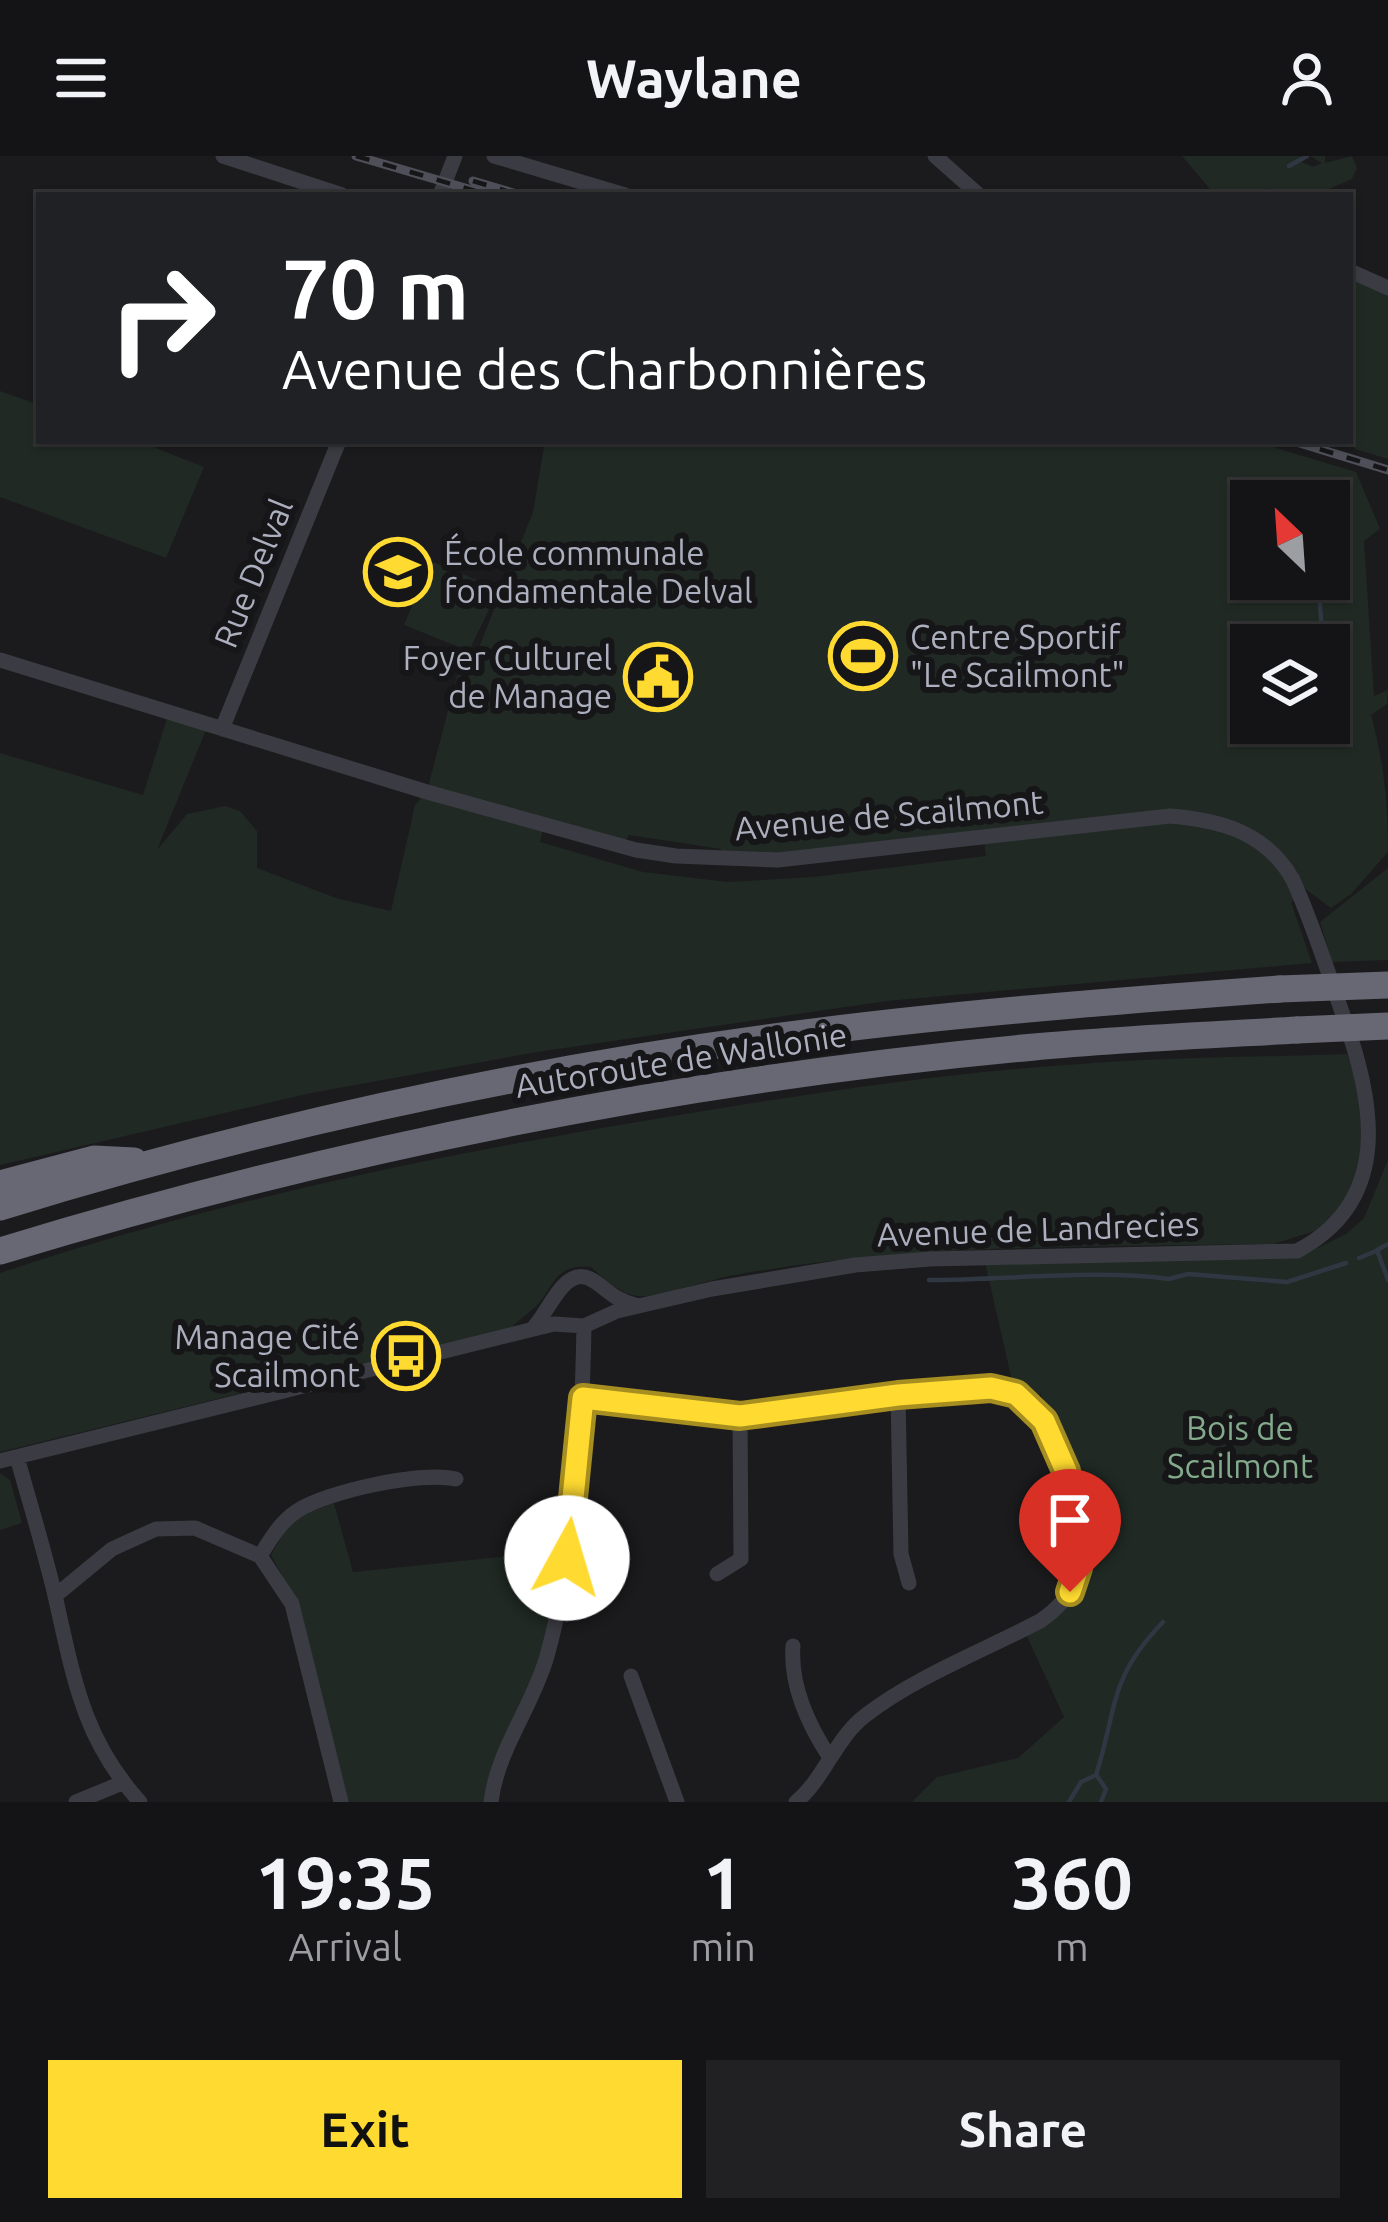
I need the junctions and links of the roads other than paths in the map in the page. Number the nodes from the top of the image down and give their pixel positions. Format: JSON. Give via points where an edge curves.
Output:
{"nodes":[{"id":1,"x":223,"y":156,"type":"edge"},
{"id":2,"x":454,"y":156,"type":"edge"},
{"id":3,"x":494,"y":156,"type":"edge"},
{"id":4,"x":935,"y":156,"type":"edge"},
{"id":5,"x":333,"y":192,"type":"edge"},
{"id":6,"x":441,"y":192,"type":"edge"},
{"id":7,"x":615,"y":192,"type":"edge"},
{"id":8,"x":976,"y":192,"type":"edge"},
{"id":9,"x":1353,"y":272,"type":"edge"},
{"id":10,"x":1388,"y":288,"type":"edge"},
{"id":11,"x":338,"y":444,"type":"edge"},
{"id":12,"x":0,"y":660,"type":"edge"},
{"id":13,"x":222,"y":729,"type":"junction"},
{"id":14,"x":1388,"y":985,"type":"edge"},
{"id":15,"x":1388,"y":1026,"type":"edge"},
{"id":16,"x":1382,"y":1143,"type":"joint"},
{"id":17,"x":162,"y":1162,"type":"junction"},
{"id":18,"x":0,"y":1184,"type":"edge"},
{"id":19,"x":0,"y":1207,"type":"edge"},
{"id":20,"x":0,"y":1251,"type":"edge"},
{"id":21,"x":603,"y":1292,"type":"junction"},
{"id":22,"x":555,"y":1300,"type":"junction"},
{"id":23,"x":638,"y":1306,"type":"junction"},
{"id":24,"x":582,"y":1326,"type":"junction"},
{"id":25,"x":532,"y":1330,"type":"junction"},
{"id":26,"x":898,"y":1395,"type":"junction"},
{"id":27,"x":583,"y":1398,"type":"junction"},
{"id":28,"x":740,"y":1416,"type":"junction"},
{"id":29,"x":8,"y":1459,"type":"edge"},
{"id":30,"x":456,"y":1479,"type":"dead end"},
{"id":31,"x":260,"y":1556,"type":"junction"},
{"id":32,"x":717,"y":1574,"type":"dead end"},
{"id":33,"x":910,"y":1583,"type":"dead end"},
{"id":34,"x":55,"y":1596,"type":"junction"},
{"id":35,"x":793,"y":1646,"type":"dead end"},
{"id":36,"x":631,"y":1676,"type":"dead end"},
{"id":37,"x":830,"y":1758,"type":"junction"},
{"id":38,"x":122,"y":1783,"type":"junction"},
{"id":39,"x":76,"y":1802,"type":"edge"},
{"id":40,"x":140,"y":1802,"type":"edge"},
{"id":41,"x":341,"y":1802,"type":"edge"},
{"id":42,"x":491,"y":1802,"type":"edge"},
{"id":43,"x":676,"y":1802,"type":"edge"},
{"id":44,"x":796,"y":1802,"type":"edge"}],
"edges":[{"from":1,"to":5,"type":"street"},
{"from":2,"to":6,"type":"street"},
{"from":3,"to":7,"type":"street"},
{"from":4,"to":8,"type":"street"},
{"from":9,"to":10,"type":"street"},
{"from":11,"to":13,"type":"street","name":"Rue Delval"},
{"from":12,"to":13,"type":"street","name":"Avenue de Scailmont"},
{"from":13,"to":16,"type":"street","name":"Avenue de Scailmont","via":[[676,856],[778,860],[1170,816],[1228,824],[1276,856],[1293,880]]},
{"from":14,"to":17,"type":"highway","name":"Autoroute de Wallonie","bridge":true,"via":[[1027,1009],[760,1039],[533,1076]]},
{"from":15,"to":20,"type":"highway","name":"Autoroute de Wallonie","bridge":true,"via":[[1031,1047],[784,1077],[294,1169]]},
{"from":16,"to":23,"type":"street","name":"Avenue de Landrecies","via":[[1358,1210],[1297,1250],[894,1261]]},
{"from":17,"to":18,"type":"highway","via":[[94,1159]]},
{"from":17,"to":19,"type":"highway","name":"Autoroute de Wallonie"},
{"from":21,"to":22,"type":"street","via":[[576,1277]]},
{"from":21,"to":23,"type":"street"},
{"from":21,"to":24,"type":"street","via":[[605,1307]]},
{"from":22,"to":24,"type":"street","via":[[559,1316]]},
{"from":22,"to":25,"type":"street"},
{"from":23,"to":24,"type":"street","name":"Avenue de Landrecies"},
{"from":24,"to":25,"type":"street","name":"Avenue de Landrecies"},
{"from":24,"to":27,"type":"street"},
{"from":25,"to":29,"type":"street"},
{"from":26,"to":28,"type":"street"},
{"from":26,"to":33,"type":"street","via":[[901,1554]]},
{"from":26,"to":37,"type":"street","via":[[991,1388],[1023,1398],[1060,1452],[1078,1568],[1053,1613],[867,1714]]},
{"from":27,"to":28,"type":"street"},
{"from":27,"to":42,"type":"street","via":[[548,1653]]},
{"from":28,"to":32,"type":"street","via":[[741,1559]]},
{"from":29,"to":34,"type":"street"},
{"from":30,"to":31,"type":"street","via":[[434,1474],[303,1508]]},
{"from":31,"to":34,"type":"street","via":[[195,1528],[156,1529],[112,1549]]},
{"from":31,"to":41,"type":"street","via":[[292,1604]]},
{"from":34,"to":38,"type":"street","via":[[76,1694]]},
{"from":35,"to":37,"type":"street","via":[[791,1670]]},
{"from":36,"to":43,"type":"street"},
{"from":37,"to":44,"type":"street"},
{"from":38,"to":39,"type":"street"},
{"from":38,"to":40,"type":"street"}]}
